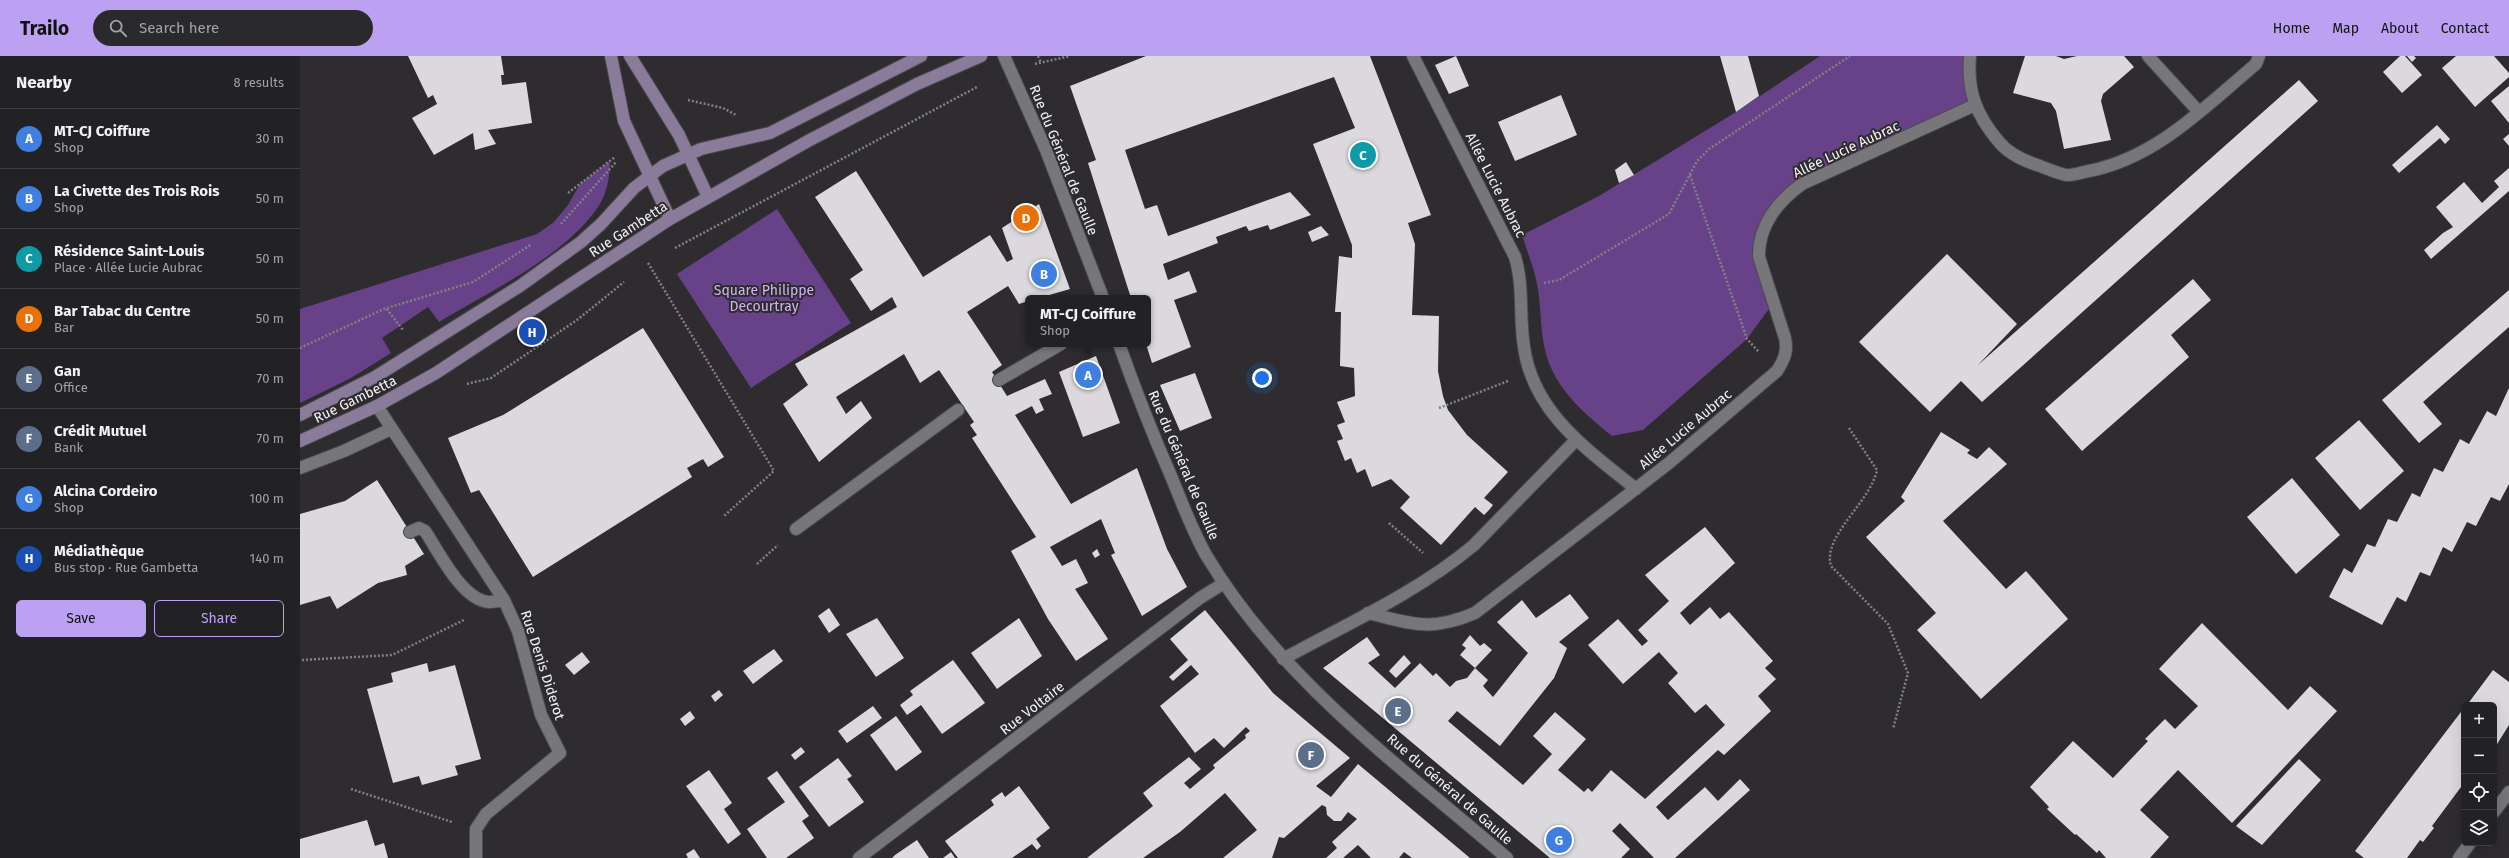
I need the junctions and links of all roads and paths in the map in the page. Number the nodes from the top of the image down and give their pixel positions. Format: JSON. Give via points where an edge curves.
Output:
{"nodes":[{"id":1,"x":611,"y":56,"type":"edge"},
{"id":2,"x":630,"y":56,"type":"edge"},
{"id":3,"x":921,"y":56,"type":"edge"},
{"id":4,"x":980,"y":56,"type":"edge"},
{"id":5,"x":1004,"y":56,"type":"edge"},
{"id":6,"x":1038,"y":56,"type":"edge"},
{"id":7,"x":1070,"y":56,"type":"edge"},
{"id":8,"x":1413,"y":56,"type":"edge"},
{"id":9,"x":1850,"y":56,"type":"edge"},
{"id":10,"x":1970,"y":56,"type":"edge"},
{"id":11,"x":2148,"y":56,"type":"edge"},
{"id":12,"x":2259,"y":56,"type":"edge"},
{"id":13,"x":1041,"y":63,"type":"junction"},
{"id":14,"x":1011,"y":69,"type":"junction"},
{"id":15,"x":1975,"y":105,"type":"junction"},
{"id":16,"x":2199,"y":112,"type":"junction"},
{"id":17,"x":666,"y":114,"type":"junction"},
{"id":18,"x":735,"y":142,"type":"junction"},
{"id":19,"x":633,"y":144,"type":"junction"},
{"id":20,"x":687,"y":153,"type":"junction"},
{"id":21,"x":1690,"y":174,"type":"junction"},
{"id":22,"x":648,"y":176,"type":"junction"},
{"id":23,"x":568,"y":193,"type":"dead end"},
{"id":24,"x":708,"y":198,"type":"junction"},
{"id":25,"x":670,"y":219,"type":"junction"},
{"id":26,"x":556,"y":229,"type":"dead end"},
{"id":27,"x":538,"y":240,"type":"dead end"},
{"id":28,"x":669,"y":252,"type":"dead end"},
{"id":29,"x":655,"y":259,"type":"dead end"},
{"id":30,"x":1521,"y":288,"type":"junction"},
{"id":31,"x":1102,"y":295,"type":"edge"},
{"id":32,"x":386,"y":308,"type":"dead end"},
{"id":33,"x":1056,"y":347,"type":"edge"},
{"id":34,"x":1120,"y":347,"type":"edge"},
{"id":35,"x":1777,"y":371,"type":"junction"},
{"id":36,"x":1530,"y":373,"type":"junction"},
{"id":37,"x":999,"y":380,"type":"dead end"},
{"id":38,"x":377,"y":406,"type":"junction"},
{"id":39,"x":1439,"y":408,"type":"dead end"},
{"id":40,"x":958,"y":410,"type":"dead end"},
{"id":41,"x":300,"y":415,"type":"edge"},
{"id":42,"x":1849,"y":428,"type":"dead end"},
{"id":43,"x":391,"y":429,"type":"junction"},
{"id":44,"x":1576,"y":440,"type":"junction"},
{"id":45,"x":300,"y":441,"type":"edge"},
{"id":46,"x":300,"y":468,"type":"edge"},
{"id":47,"x":1636,"y":489,"type":"junction"},
{"id":48,"x":724,"y":516,"type":"dead end"},
{"id":49,"x":1389,"y":523,"type":"dead end"},
{"id":50,"x":796,"y":529,"type":"dead end"},
{"id":51,"x":410,"y":532,"type":"dead end"},
{"id":52,"x":1442,"y":570,"type":"junction"},
{"id":53,"x":1224,"y":583,"type":"junction"},
{"id":54,"x":504,"y":600,"type":"junction"},
{"id":55,"x":1368,"y":613,"type":"junction"},
{"id":56,"x":1283,"y":659,"type":"junction"},
{"id":57,"x":302,"y":660,"type":"dead end"},
{"id":58,"x":1893,"y":729,"type":"dead end"},
{"id":59,"x":352,"y":789,"type":"dead end"},
{"id":60,"x":2509,"y":792,"type":"edge"},
{"id":61,"x":2496,"y":810,"type":"edge"},
{"id":62,"x":476,"y":829,"type":"junction"},
{"id":63,"x":2468,"y":846,"type":"edge"},
{"id":64,"x":476,"y":858,"type":"edge"},
{"id":65,"x":859,"y":858,"type":"edge"},
{"id":66,"x":1507,"y":858,"type":"edge"},
{"id":67,"x":2459,"y":858,"type":"edge"}],
"edges":[{"from":1,"to":19,"type":"main road","via":[[620,107]]},
{"from":2,"to":17,"type":"main road"},
{"from":3,"to":18,"type":"main road","name":"Rue Gambetta","via":[[770,133]]},
{"from":4,"to":24,"type":"main road","name":"Rue Gambetta","via":[[918,84],[808,141]]},
{"from":5,"to":14,"type":"street","name":"Rue du Général de Gaulle"},
{"from":6,"to":13,"type":"path"},
{"from":7,"to":13,"type":"path"},
{"from":8,"to":30,"type":"street","name":"Allée Lucie Aubrac","via":[[1509,241],[1519,271]]},
{"from":9,"to":21,"type":"path","via":[[1709,149]]},
{"from":10,"to":15,"type":"street","via":[[1968,78]]},
{"from":11,"to":16,"type":"street"},
{"from":12,"to":16,"type":"street","via":[[2256,64]]},
{"from":13,"to":14,"type":"path"},
{"from":14,"to":28,"type":"path"},
{"from":14,"to":31,"type":"street","name":"Rue du Général de Gaulle","via":[[1046,150]]},
{"from":15,"to":16,"type":"street","via":[[1988,130],[2006,151],[2032,164],[2067,175],[2105,168],[2137,155],[2176,131]]},
{"from":15,"to":35,"type":"street","name":"Allée Lucie Aubrac","via":[[1802,184],[1779,204],[1759,244],[1762,272],[1774,302],[1787,348]]},
{"from":17,"to":18,"type":"path","via":[[680,99],[723,108],[735,114]]},
{"from":17,"to":20,"type":"main road"},
{"from":18,"to":20,"type":"main road","name":"Rue Gambetta"},
{"from":19,"to":22,"type":"main road"},
{"from":19,"to":23,"type":"path"},
{"from":19,"to":26,"type":"path"},
{"from":20,"to":22,"type":"main road","name":"Rue Gambetta"},
{"from":20,"to":24,"type":"main road"},
{"from":21,"to":30,"type":"path","via":[[1669,214],[1559,280]]},
{"from":21,"to":35,"type":"path","via":[[1747,339]]},
{"from":22,"to":25,"type":"main road"},
{"from":22,"to":41,"type":"main road","name":"Rue Gambetta","via":[[582,242],[520,286],[375,377]]},
{"from":24,"to":25,"type":"main road","name":"Rue Gambetta"},
{"from":25,"to":38,"type":"main road","name":"Rue Gambetta","via":[[436,373]]},
{"from":27,"to":32,"type":"path","via":[[473,282]]},
{"from":29,"to":48,"type":"path","via":[[648,262],[774,471]]},
{"from":30,"to":36,"type":"street","name":"Allée Lucie Aubrac","via":[[1523,346]]},
{"from":33,"to":37,"type":"street"},
{"from":34,"to":53,"type":"street","name":"Rue du Général de Gaulle","via":[[1146,418],[1193,530]]},
{"from":35,"to":47,"type":"street","name":"Allée Lucie Aubrac"},
{"from":36,"to":39,"type":"path"},
{"from":36,"to":44,"type":"street","name":"Allée Lucie Aubrac","via":[[1542,400]]},
{"from":38,"to":43,"type":"street","name":"Rue Denis Diderot"},
{"from":38,"to":45,"type":"main road","name":"Rue Gambetta"},
{"from":40,"to":50,"type":"street"},
{"from":42,"to":58,"type":"path","via":[[1877,470],[1874,484],[1832,542],[1828,556],[1831,566],[1888,624],[1908,673]]},
{"from":43,"to":46,"type":"street"},
{"from":43,"to":54,"type":"street","name":"Rue Denis Diderot"},
{"from":44,"to":47,"type":"street","name":"Allée Lucie Aubrac"},
{"from":44,"to":52,"type":"street","via":[[1474,545]]},
{"from":47,"to":55,"type":"street","name":"Allée Lucie Aubrac","via":[[1475,613],[1442,625],[1428,626]]},
{"from":49,"to":52,"type":"path"},
{"from":51,"to":54,"type":"street","via":[[419,528],[425,531],[462,588],[472,596],[488,602]]},
{"from":52,"to":55,"type":"street"},
{"from":53,"to":56,"type":"street","name":"Rue du Général de Gaulle","via":[[1254,625]]},
{"from":53,"to":65,"type":"street","name":"Rue Voltaire","via":[[1194,603]]},
{"from":54,"to":57,"type":"path","via":[[392,655]]},
{"from":54,"to":62,"type":"street","name":"Rue Denis Diderot","via":[[518,631],[541,715],[560,753],[486,814]]},
{"from":55,"to":56,"type":"street"},
{"from":56,"to":66,"type":"street","name":"Rue du Général de Gaulle","via":[[1325,701]]},
{"from":59,"to":62,"type":"path"},
{"from":60,"to":61,"type":"street"},
{"from":62,"to":64,"type":"street"},
{"from":63,"to":67,"type":"street"}]}
